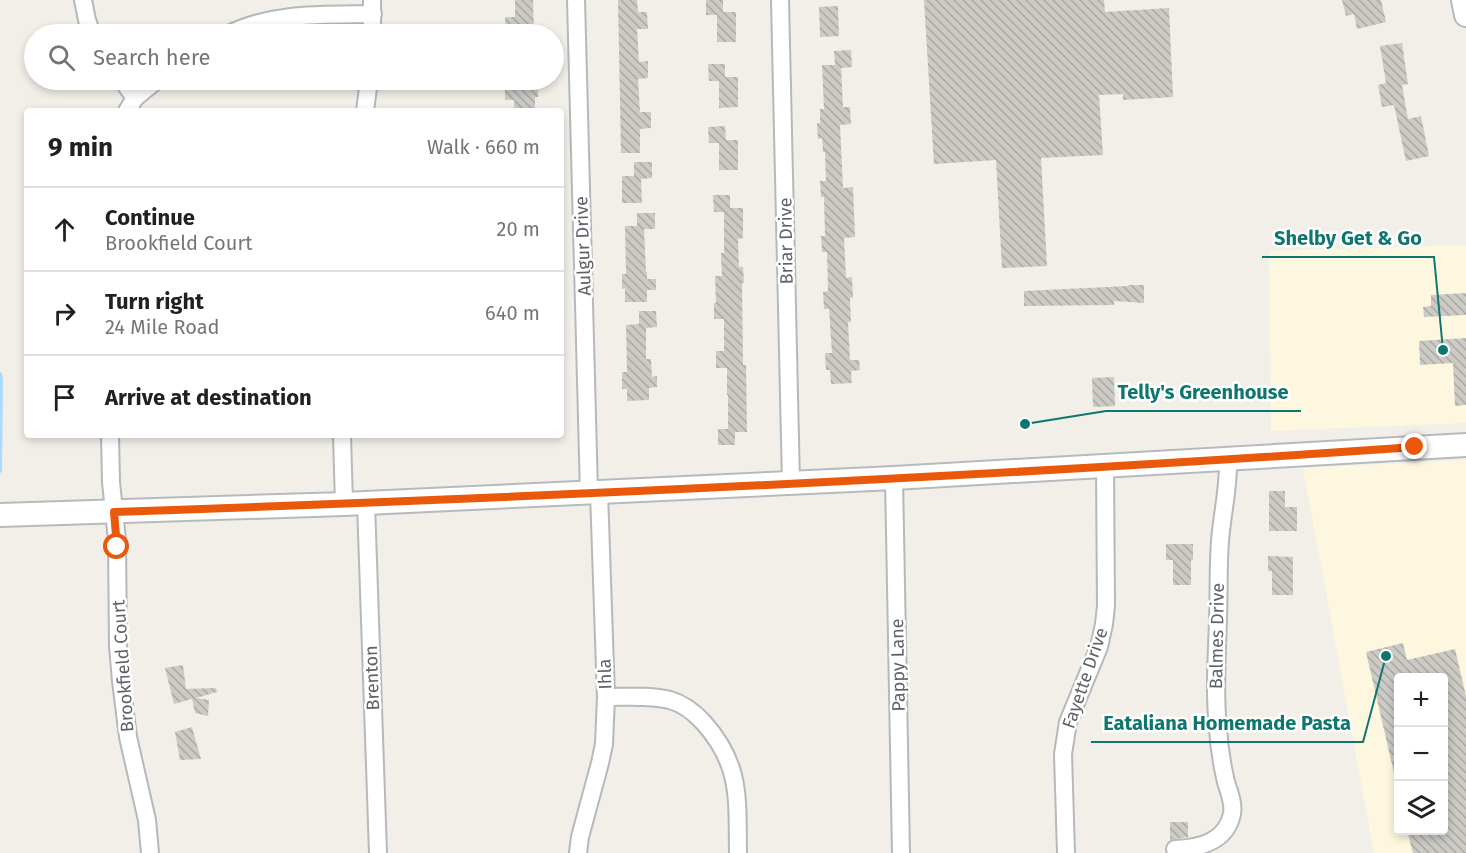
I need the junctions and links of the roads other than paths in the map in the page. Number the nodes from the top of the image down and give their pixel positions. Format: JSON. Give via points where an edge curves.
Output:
{"nodes":[{"id":1,"x":84,"y":0,"type":"edge"},
{"id":2,"x":576,"y":0,"type":"edge"},
{"id":3,"x":780,"y":0,"type":"edge"},
{"id":4,"x":1463,"y":0,"type":"edge"},
{"id":5,"x":372,"y":7,"type":"edge"},
{"id":6,"x":1466,"y":15,"type":"edge"},
{"id":7,"x":88,"y":24,"type":"edge"},
{"id":8,"x":252,"y":24,"type":"edge"},
{"id":9,"x":372,"y":24,"type":"edge"},
{"id":10,"x":146,"y":90,"type":"edge"},
{"id":11,"x":368,"y":90,"type":"edge"},
{"id":12,"x":131,"y":104,"type":"edge"},
{"id":13,"x":365,"y":108,"type":"edge"},
{"id":14,"x":110,"y":438,"type":"edge"},
{"id":15,"x":343,"y":438,"type":"edge"},
{"id":16,"x":1466,"y":445,"type":"edge"},
{"id":17,"x":1228,"y":459,"type":"junction"},
{"id":18,"x":1105,"y":466,"type":"junction"},
{"id":19,"x":894,"y":478,"type":"junction"},
{"id":20,"x":792,"y":483,"type":"junction"},
{"id":21,"x":594,"y":492,"type":"junction"},
{"id":22,"x":355,"y":503,"type":"junction"},
{"id":23,"x":114,"y":512,"type":"junction"},
{"id":24,"x":1,"y":515,"type":"edge"},
{"id":25,"x":606,"y":697,"type":"junction"},
{"id":26,"x":1175,"y":849,"type":"dead end"},
{"id":27,"x":150,"y":853,"type":"edge"},
{"id":28,"x":378,"y":853,"type":"edge"},
{"id":29,"x":578,"y":853,"type":"edge"},
{"id":30,"x":738,"y":853,"type":"edge"},
{"id":31,"x":901,"y":853,"type":"edge"},
{"id":32,"x":1066,"y":853,"type":"edge"}],
"edges":[{"from":1,"to":7,"type":"street"},
{"from":2,"to":21,"type":"street","name":"Aulgur Drive"},
{"from":3,"to":20,"type":"street","name":"Briar Drive"},
{"from":4,"to":6,"type":"street"},
{"from":5,"to":8,"type":"street"},
{"from":5,"to":9,"type":"street"},
{"from":10,"to":12,"type":"street"},
{"from":11,"to":13,"type":"street"},
{"from":14,"to":23,"type":"street","name":"Brookfield Court"},
{"from":15,"to":22,"type":"street","name":"Brenton"},
{"from":16,"to":17,"type":"street"},
{"from":17,"to":18,"type":"street"},
{"from":17,"to":26,"type":"street","name":"Balmes Drive","via":[[1220,541],[1215,683],[1220,749],[1232,813],[1217,838],[1204,846]]},
{"from":18,"to":19,"type":"street"},
{"from":18,"to":32,"type":"street","name":"Fayette Drive","via":[[1105,615],[1099,647],[1068,722],[1065,739]]},
{"from":19,"to":20,"type":"street"},
{"from":19,"to":31,"type":"street","name":"Pappy Lane"},
{"from":20,"to":21,"type":"street"},
{"from":21,"to":22,"type":"street"},
{"from":21,"to":25,"type":"street","name":"Ihla"},
{"from":22,"to":23,"type":"street"},
{"from":22,"to":28,"type":"street","name":"Brenton"},
{"from":23,"to":24,"type":"street"},
{"from":23,"to":27,"type":"street","name":"Brookfield Court","via":[[121,681]]},
{"from":25,"to":29,"type":"street","name":"Ihla","via":[[602,754]]},
{"from":25,"to":30,"type":"street","via":[[670,700],[688,709],[713,733],[735,778]]}]}
